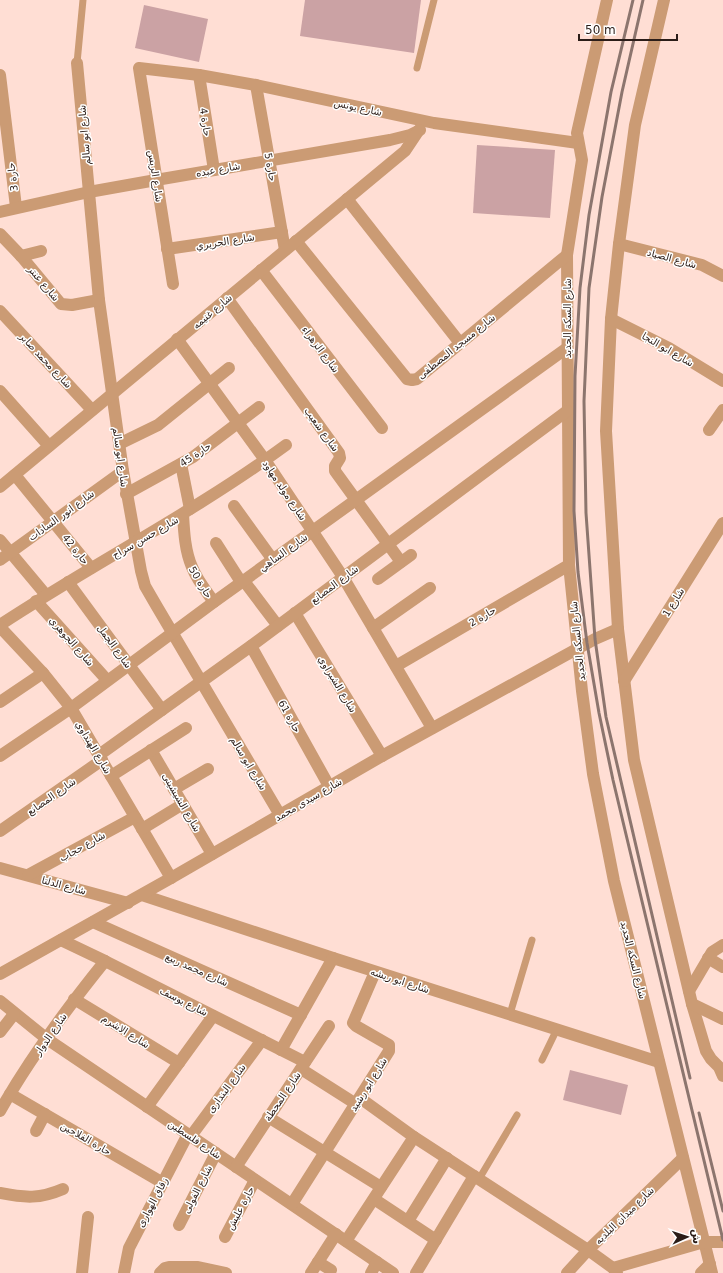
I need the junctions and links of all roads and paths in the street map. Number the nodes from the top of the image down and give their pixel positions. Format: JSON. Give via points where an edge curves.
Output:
{"nodes":[{"id":1,"x":84,"y":0,"type":"edge"},
{"id":2,"x":434,"y":0,"type":"edge"},
{"id":3,"x":607,"y":0,"type":"edge"},
{"id":4,"x":664,"y":0,"type":"edge"},
{"id":5,"x":77,"y":63,"type":"joint"},
{"id":6,"x":138,"y":68,"type":"joint"},
{"id":7,"x":417,"y":68,"type":"dead end"},
{"id":8,"x":0,"y":75,"type":"edge"},
{"id":9,"x":198,"y":75,"type":"junction"},
{"id":10,"x":256,"y":85,"type":"junction"},
{"id":11,"x":434,"y":123,"type":"junction"},
{"id":12,"x":419,"y":130,"type":"junction"},
{"id":13,"x":578,"y":143,"type":"junction"},
{"id":14,"x":270,"y":160,"type":"junction"},
{"id":15,"x":214,"y":170,"type":"junction"},
{"id":16,"x":156,"y":180,"type":"junction"},
{"id":17,"x":89,"y":192,"type":"junction"},
{"id":18,"x":347,"y":198,"type":"junction"},
{"id":19,"x":16,"y":207,"type":"junction"},
{"id":20,"x":0,"y":212,"type":"edge"},
{"id":21,"x":282,"y":232,"type":"junction"},
{"id":22,"x":0,"y":234,"type":"edge"},
{"id":23,"x":296,"y":241,"type":"junction"},
{"id":24,"x":619,"y":244,"type":"junction"},
{"id":25,"x":167,"y":249,"type":"junction"},
{"id":26,"x":285,"y":250,"type":"junction"},
{"id":27,"x":41,"y":251,"type":"dead end"},
{"id":28,"x":566,"y":255,"type":"junction"},
{"id":29,"x":21,"y":256,"type":"junction"},
{"id":30,"x":261,"y":270,"type":"junction"},
{"id":31,"x":723,"y":276,"type":"edge"},
{"id":32,"x":173,"y":284,"type":"dead end"},
{"id":33,"x":227,"y":298,"type":"junction"},
{"id":34,"x":99,"y":300,"type":"junction"},
{"id":35,"x":0,"y":310,"type":"edge"},
{"id":36,"x":611,"y":319,"type":"junction"},
{"id":37,"x":178,"y":339,"type":"junction"},
{"id":38,"x":460,"y":343,"type":"junction"},
{"id":39,"x":567,"y":348,"type":"junction"},
{"id":40,"x":229,"y":368,"type":"dead end"},
{"id":41,"x":723,"y":381,"type":"edge"},
{"id":42,"x":210,"y":384,"type":"junction"},
{"id":43,"x":0,"y":391,"type":"edge"},
{"id":44,"x":112,"y":395,"type":"junction"},
{"id":45,"x":259,"y":407,"type":"dead end"},
{"id":46,"x":92,"y":410,"type":"junction"},
{"id":47,"x":567,"y":410,"type":"junction"},
{"id":48,"x":723,"y":410,"type":"edge"},
{"id":49,"x":238,"y":423,"type":"junction"},
{"id":50,"x":382,"y":428,"type":"dead end"},
{"id":51,"x":708,"y":430,"type":"dead end"},
{"id":52,"x":119,"y":444,"type":"junction"},
{"id":53,"x":286,"y":445,"type":"dead end"},
{"id":54,"x":49,"y":446,"type":"junction"},
{"id":55,"x":265,"y":460,"type":"junction"},
{"id":56,"x":181,"y":464,"type":"junction"},
{"id":57,"x":123,"y":471,"type":"junction"},
{"id":58,"x":5,"y":479,"type":"edge"},
{"id":59,"x":126,"y":494,"type":"junction"},
{"id":60,"x":356,"y":500,"type":"junction"},
{"id":61,"x":234,"y":506,"type":"dead end"},
{"id":62,"x":186,"y":512,"type":"junction"},
{"id":63,"x":54,"y":521,"type":"junction"},
{"id":64,"x":723,"y":523,"type":"edge"},
{"id":65,"x":312,"y":531,"type":"junction"},
{"id":66,"x":0,"y":540,"type":"edge"},
{"id":67,"x":135,"y":542,"type":"junction"},
{"id":68,"x":216,"y":543,"type":"dead end"},
{"id":69,"x":388,"y":544,"type":"junction"},
{"id":70,"x":10,"y":552,"type":"junction"},
{"id":71,"x":0,"y":560,"type":"edge"},
{"id":72,"x":273,"y":560,"type":"junction"},
{"id":73,"x":569,"y":565,"type":"junction"},
{"id":74,"x":91,"y":568,"type":"junction"},
{"id":75,"x":343,"y":577,"type":"junction"},
{"id":76,"x":378,"y":579,"type":"dead end"},
{"id":77,"x":68,"y":582,"type":"junction"},
{"id":78,"x":242,"y":582,"type":"junction"},
{"id":79,"x":430,"y":588,"type":"dead end"},
{"id":80,"x":41,"y":598,"type":"junction"},
{"id":81,"x":214,"y":602,"type":"junction"},
{"id":82,"x":295,"y":613,"type":"junction"},
{"id":83,"x":0,"y":626,"type":"edge"},
{"id":84,"x":278,"y":626,"type":"junction"},
{"id":85,"x":373,"y":628,"type":"junction"},
{"id":86,"x":618,"y":629,"type":"junction"},
{"id":87,"x":172,"y":633,"type":"junction"},
{"id":88,"x":251,"y":646,"type":"junction"},
{"id":89,"x":578,"y":648,"type":"junction"},
{"id":90,"x":128,"y":664,"type":"junction"},
{"id":91,"x":396,"y":666,"type":"junction"},
{"id":92,"x":43,"y":673,"type":"junction"},
{"id":93,"x":107,"y":680,"type":"junction"},
{"id":94,"x":624,"y":681,"type":"junction"},
{"id":95,"x":201,"y":682,"type":"junction"},
{"id":96,"x":0,"y":702,"type":"edge"},
{"id":97,"x":71,"y":708,"type":"junction"},
{"id":98,"x":162,"y":710,"type":"junction"},
{"id":99,"x":186,"y":728,"type":"dead end"},
{"id":100,"x":432,"y":728,"type":"junction"},
{"id":101,"x":152,"y":750,"type":"junction"},
{"id":102,"x":0,"y":756,"type":"edge"},
{"id":103,"x":382,"y":756,"type":"junction"},
{"id":104,"x":101,"y":758,"type":"junction"},
{"id":105,"x":208,"y":769,"type":"dead end"},
{"id":106,"x":111,"y":776,"type":"junction"},
{"id":107,"x":329,"y":786,"type":"junction"},
{"id":108,"x":174,"y":788,"type":"junction"},
{"id":109,"x":183,"y":804,"type":"junction"},
{"id":110,"x":280,"y":815,"type":"junction"},
{"id":111,"x":135,"y":817,"type":"junction"},
{"id":112,"x":142,"y":829,"type":"junction"},
{"id":113,"x":0,"y":831,"type":"edge"},
{"id":114,"x":212,"y":854,"type":"junction"},
{"id":115,"x":0,"y":868,"type":"edge"},
{"id":116,"x":28,"y":875,"type":"junction"},
{"id":117,"x":171,"y":878,"type":"junction"},
{"id":118,"x":142,"y":894,"type":"junction"},
{"id":119,"x":128,"y":903,"type":"junction"},
{"id":120,"x":93,"y":922,"type":"junction"},
{"id":121,"x":61,"y":940,"type":"junction"},
{"id":122,"x":532,"y":940,"type":"dead end"},
{"id":123,"x":723,"y":945,"type":"edge"},
{"id":124,"x":333,"y":958,"type":"junction"},
{"id":125,"x":708,"y":958,"type":"junction"},
{"id":126,"x":105,"y":961,"type":"junction"},
{"id":127,"x":723,"y":967,"type":"edge"},
{"id":128,"x":375,"y":972,"type":"junction"},
{"id":129,"x":0,"y":974,"type":"edge"},
{"id":130,"x":689,"y":991,"type":"junction"},
{"id":131,"x":74,"y":999,"type":"junction"},
{"id":132,"x":0,"y":1002,"type":"edge"},
{"id":133,"x":692,"y":1004,"type":"junction"},
{"id":134,"x":14,"y":1014,"type":"junction"},
{"id":135,"x":510,"y":1014,"type":"junction"},
{"id":136,"x":301,"y":1015,"type":"junction"},
{"id":137,"x":213,"y":1016,"type":"junction"},
{"id":138,"x":723,"y":1019,"type":"edge"},
{"id":139,"x":329,"y":1026,"type":"dead end"},
{"id":140,"x":556,"y":1029,"type":"junction"},
{"id":141,"x":0,"y":1032,"type":"edge"},
{"id":142,"x":47,"y":1038,"type":"junction"},
{"id":143,"x":262,"y":1040,"type":"junction"},
{"id":144,"x":281,"y":1050,"type":"junction"},
{"id":145,"x":542,"y":1060,"type":"dead end"},
{"id":146,"x":659,"y":1062,"type":"junction"},
{"id":147,"x":178,"y":1063,"type":"junction"},
{"id":148,"x":303,"y":1066,"type":"junction"},
{"id":149,"x":723,"y":1073,"type":"edge"},
{"id":150,"x":10,"y":1094,"type":"junction"},
{"id":151,"x":358,"y":1101,"type":"junction"},
{"id":152,"x":147,"y":1107,"type":"junction"},
{"id":153,"x":0,"y":1111,"type":"edge"},
{"id":154,"x":45,"y":1114,"type":"junction"},
{"id":155,"x":517,"y":1115,"type":"dead end"},
{"id":156,"x":268,"y":1117,"type":"junction"},
{"id":157,"x":36,"y":1131,"type":"dead end"},
{"id":158,"x":190,"y":1135,"type":"junction"},
{"id":159,"x":414,"y":1137,"type":"junction"},
{"id":160,"x":325,"y":1152,"type":"junction"},
{"id":161,"x":216,"y":1153,"type":"junction"},
{"id":162,"x":447,"y":1158,"type":"junction"},
{"id":163,"x":683,"y":1158,"type":"junction"},
{"id":164,"x":236,"y":1167,"type":"junction"},
{"id":165,"x":477,"y":1177,"type":"junction"},
{"id":166,"x":255,"y":1180,"type":"junction"},
{"id":167,"x":163,"y":1183,"type":"junction"},
{"id":168,"x":381,"y":1187,"type":"junction"},
{"id":169,"x":63,"y":1189,"type":"dead end"},
{"id":170,"x":0,"y":1193,"type":"edge"},
{"id":171,"x":374,"y":1199,"type":"junction"},
{"id":172,"x":292,"y":1204,"type":"junction"},
{"id":173,"x":88,"y":1217,"type":"dead end"},
{"id":174,"x":408,"y":1221,"type":"junction"},
{"id":175,"x":179,"y":1225,"type":"dead end"},
{"id":176,"x":336,"y":1234,"type":"junction"},
{"id":177,"x":225,"y":1237,"type":"dead end"},
{"id":178,"x":436,"y":1240,"type":"junction"},
{"id":179,"x":346,"y":1241,"type":"junction"},
{"id":180,"x":704,"y":1242,"type":"junction"},
{"id":181,"x":723,"y":1242,"type":"edge"},
{"id":182,"x":588,"y":1250,"type":"junction"},
{"id":183,"x":318,"y":1262,"type":"junction"},
{"id":184,"x":374,"y":1268,"type":"edge"},
{"id":185,"x":711,"y":1268,"type":"edge"},
{"id":186,"x":331,"y":1270,"type":"dead end"},
{"id":187,"x":615,"y":1270,"type":"edge"},
{"id":188,"x":82,"y":1273,"type":"edge"},
{"id":189,"x":124,"y":1273,"type":"edge"},
{"id":190,"x":160,"y":1273,"type":"edge"},
{"id":191,"x":226,"y":1273,"type":"edge"},
{"id":192,"x":311,"y":1273,"type":"edge"},
{"id":193,"x":393,"y":1273,"type":"edge"},
{"id":194,"x":416,"y":1273,"type":"edge"},
{"id":195,"x":567,"y":1273,"type":"edge"},
{"id":196,"x":701,"y":1273,"type":"edge"}],
"edges":[{"from":1,"to":5,"type":"lane"},
{"from":2,"to":7,"type":"lane"},
{"from":3,"to":13,"type":"street","name":"شارع السكة الحديد","via":[[577,133]]},
{"from":4,"to":24,"type":"street","via":[[635,125]]},
{"from":5,"to":17,"type":"street","name":"شارع ابو سالم"},
{"from":6,"to":9,"type":"street","name":"شارع يونس"},
{"from":6,"to":16,"type":"street","name":"شارع الريس"},
{"from":8,"to":19,"type":"street","name":"حارة 3"},
{"from":9,"to":10,"type":"street","name":"شارع يونس"},
{"from":9,"to":15,"type":"street","name":"حارة 4"},
{"from":10,"to":11,"type":"street","name":"شارع يونس"},
{"from":10,"to":14,"type":"street","name":"حارة 5"},
{"from":11,"to":12,"type":"street","name":"شارع عبده"},
{"from":11,"to":13,"type":"street","name":"شارع يونس"},
{"from":12,"to":14,"type":"street","name":"شارع عبده","via":[[390,140]]},
{"from":12,"to":18,"type":"street","name":"شارع غنيمه","via":[[405,151]]},
{"from":13,"to":28,"type":"street","name":"شارع السكة الحديد","via":[[582,160]]},
{"from":14,"to":15,"type":"street","name":"شارع عبده"},
{"from":14,"to":21,"type":"street","name":"حارة 5"},
{"from":15,"to":16,"type":"street","name":"شارع عبده"},
{"from":16,"to":17,"type":"street","name":"شارع عبده"},
{"from":16,"to":25,"type":"street","name":"شارع الريس"},
{"from":17,"to":19,"type":"street","name":"شارع عبده"},
{"from":17,"to":34,"type":"street","name":"شارع ابو سالم"},
{"from":18,"to":23,"type":"street","name":"شارع غنيمه"},
{"from":18,"to":38,"type":"street"},
{"from":19,"to":20,"type":"street","name":"شارع عبده"},
{"from":21,"to":25,"type":"street","name":"شارع الحريري"},
{"from":21,"to":26,"type":"street","name":"حارة 5"},
{"from":22,"to":29,"type":"street","name":"شارع عنتر"},
{"from":23,"to":26,"type":"street","name":"شارع غنيمه"},
{"from":23,"to":38,"type":"street","name":"شارع مسجد المصطفى","via":[[406,378],[417,378]]},
{"from":24,"to":31,"type":"street","name":"شارع الصياد","via":[[702,265]]},
{"from":24,"to":36,"type":"street"},
{"from":25,"to":32,"type":"street","name":"شارع الريس"},
{"from":26,"to":30,"type":"street","name":"شارع غنيمه"},
{"from":27,"to":29,"type":"street"},
{"from":28,"to":38,"type":"street","name":"شارع مسجد المصطفى"},
{"from":28,"to":39,"type":"street","name":"شارع السكة الحديد"},
{"from":29,"to":34,"type":"street","name":"شارع عنتر","via":[[62,304],[72,305]]},
{"from":30,"to":33,"type":"street","name":"شارع غنيمه"},
{"from":30,"to":50,"type":"street","name":"شارع الزهراء"},
{"from":33,"to":37,"type":"street","name":"شارع غنيمه"},
{"from":33,"to":60,"type":"street","name":"شارع شعيب","via":[[340,453],[340,460],[334,468]]},
{"from":34,"to":44,"type":"street","name":"شارع ابو سالم"},
{"from":35,"to":46,"type":"street","name":"شارع محمد صابر"},
{"from":36,"to":41,"type":"street","name":"شارع ابو النجا","via":[[669,348]]},
{"from":36,"to":86,"type":"street","via":[[606,432]]},
{"from":37,"to":42,"type":"street","name":"شارع مولد مهاود"},
{"from":37,"to":44,"type":"street","name":"شارع غنيمه"},
{"from":39,"to":47,"type":"street","name":"شارع السكة الحديد"},
{"from":39,"to":60,"type":"street","name":"شارع الساهي"},
{"from":40,"to":42,"type":"street"},
{"from":42,"to":49,"type":"street","name":"شارع مولد مهاود"},
{"from":42,"to":52,"type":"street","via":[[158,425]]},
{"from":43,"to":54,"type":"street"},
{"from":44,"to":46,"type":"street","name":"شارع غنيمه"},
{"from":44,"to":52,"type":"street","name":"شارع ابو سالم"},
{"from":45,"to":49,"type":"street","name":"حارة 45"},
{"from":46,"to":54,"type":"street","name":"شارع غنيمه"},
{"from":47,"to":69,"type":"street","name":"شارع المصانع"},
{"from":47,"to":73,"type":"street","name":"شارع السكة الحديد"},
{"from":48,"to":51,"type":"street"},
{"from":49,"to":55,"type":"street","name":"شارع مولد مهاود"},
{"from":49,"to":56,"type":"street","name":"حارة 45"},
{"from":52,"to":57,"type":"street","name":"شارع ابو سالم"},
{"from":53,"to":55,"type":"street","name":"شارع حسن سراج"},
{"from":54,"to":58,"type":"street","name":"شارع غنيمه"},
{"from":55,"to":62,"type":"street","name":"شارع حسن سراج"},
{"from":55,"to":65,"type":"street","name":"شارع مولد مهاود"},
{"from":56,"to":59,"type":"street","name":"حارة 45"},
{"from":56,"to":62,"type":"street","name":"حارة 50"},
{"from":57,"to":59,"type":"street","name":"شارع ابو سالم"},
{"from":57,"to":63,"type":"street","name":"شارع انور السادات"},
{"from":58,"to":63,"type":"street","name":"حارة 42"},
{"from":59,"to":67,"type":"street","name":"شارع ابو سالم"},
{"from":60,"to":65,"type":"street","name":"شارع الساهي"},
{"from":60,"to":69,"type":"street","name":"شارع شعيب"},
{"from":61,"to":72,"type":"street"},
{"from":62,"to":67,"type":"street","name":"شارع حسن سراج"},
{"from":62,"to":81,"type":"street","name":"حارة 50","via":[[188,558],[195,575]]},
{"from":63,"to":70,"type":"street","name":"شارع انور السادات"},
{"from":63,"to":74,"type":"street","name":"حارة 42"},
{"from":64,"to":94,"type":"street","name":"شارع 1"},
{"from":65,"to":72,"type":"street","name":"شارع الساهي"},
{"from":65,"to":75,"type":"street","name":"شارع مولد مهاود"},
{"from":66,"to":70,"type":"street","name":"شارع الجوهري"},
{"from":67,"to":74,"type":"street","name":"شارع حسن سراج"},
{"from":67,"to":87,"type":"street","name":"شارع ابو سالم","via":[[146,586]]},
{"from":68,"to":78,"type":"street"},
{"from":69,"to":75,"type":"street","name":"شارع المصانع"},
{"from":69,"to":76,"type":"street","name":"شارع شعيب","via":[[406,558]]},
{"from":70,"to":71,"type":"street","name":"شارع انور السادات"},
{"from":70,"to":80,"type":"street","name":"شارع الجوهري"},
{"from":72,"to":78,"type":"street","name":"شارع الساهي"},
{"from":73,"to":89,"type":"street","name":"شارع السكة الحديد"},
{"from":73,"to":91,"type":"street","name":"حارة 2"},
{"from":74,"to":77,"type":"street","name":"شارع حسن سراج"},
{"from":75,"to":82,"type":"street","name":"شارع المصانع"},
{"from":75,"to":85,"type":"street","name":"شارع مولد مهاود"},
{"from":77,"to":80,"type":"street","name":"شارع حسن سراج"},
{"from":77,"to":90,"type":"street","name":"شارع الجمل"},
{"from":78,"to":81,"type":"street","name":"شارع الساهي"},
{"from":78,"to":84,"type":"street"},
{"from":79,"to":85,"type":"street"},
{"from":80,"to":83,"type":"street","name":"شارع حسن سراج"},
{"from":80,"to":93,"type":"street","name":"شارع الجوهري"},
{"from":81,"to":87,"type":"street","name":"شارع الساهي"},
{"from":82,"to":84,"type":"street","name":"شارع المصانع"},
{"from":82,"to":103,"type":"street","name":"شارع الشبراوي"},
{"from":83,"to":92,"type":"street","name":"شارع الهنداوي"},
{"from":84,"to":88,"type":"street","name":"شارع المصانع"},
{"from":85,"to":91,"type":"street","name":"شارع مولد مهاود"},
{"from":86,"to":89,"type":"street","name":"شارع سيدى محمد"},
{"from":86,"to":94,"type":"street"},
{"from":87,"to":90,"type":"street","name":"شارع الساهي"},
{"from":87,"to":95,"type":"street","name":"شارع ابو سالم"},
{"from":88,"to":95,"type":"street","name":"شارع المصانع"},
{"from":88,"to":107,"type":"street","name":"حارة 61"},
{"from":89,"to":100,"type":"street","name":"شارع سيدى محمد"},
{"from":89,"to":146,"type":"street","name":"شارع السكة الحديد","via":[[593,774],[614,881]]},
{"from":90,"to":93,"type":"street","name":"شارع الساهي"},
{"from":90,"to":98,"type":"street","name":"شارع الجمل"},
{"from":91,"to":100,"type":"street","name":"شارع مولد مهاود"},
{"from":92,"to":96,"type":"street"},
{"from":92,"to":97,"type":"street","name":"شارع الهنداوي"},
{"from":93,"to":97,"type":"street","name":"شارع الساهي"},
{"from":94,"to":130,"type":"street","via":[[634,760]]},
{"from":95,"to":98,"type":"street","name":"شارع المصانع"},
{"from":95,"to":110,"type":"street","name":"شارع ابو سالم"},
{"from":97,"to":102,"type":"street","name":"شارع الساهي"},
{"from":97,"to":104,"type":"street","name":"شارع الهنداوي"},
{"from":98,"to":104,"type":"street","name":"شارع المصانع"},
{"from":99,"to":101,"type":"street"},
{"from":100,"to":103,"type":"street","name":"شارع سيدى محمد"},
{"from":101,"to":106,"type":"street"},
{"from":101,"to":108,"type":"street","name":"شارع الشيشينى"},
{"from":103,"to":107,"type":"street","name":"شارع سيدى محمد"},
{"from":104,"to":106,"type":"street","name":"شارع الهنداوي"},
{"from":104,"to":113,"type":"street","name":"شارع المصانع"},
{"from":105,"to":108,"type":"street"},
{"from":106,"to":111,"type":"street","name":"شارع الهنداوي"},
{"from":107,"to":110,"type":"street","name":"شارع سيدى محمد"},
{"from":108,"to":109,"type":"street","name":"شارع الشيشينى"},
{"from":109,"to":112,"type":"street"},
{"from":109,"to":114,"type":"street","name":"شارع الشيشينى"},
{"from":110,"to":114,"type":"street","name":"شارع سيدى محمد"},
{"from":111,"to":112,"type":"street","name":"شارع الهنداوي"},
{"from":111,"to":116,"type":"street","name":"شارع حجاب"},
{"from":112,"to":117,"type":"street","name":"شارع الهنداوي"},
{"from":114,"to":117,"type":"street","name":"شارع سيدى محمد"},
{"from":115,"to":116,"type":"street","name":"شارع الدلتا"},
{"from":116,"to":119,"type":"street","name":"شارع الدلتا"},
{"from":117,"to":118,"type":"street","name":"شارع سيدى محمد"},
{"from":118,"to":119,"type":"street","name":"شارع سيدى محمد"},
{"from":118,"to":124,"type":"street","name":"شارع ابو ريشه"},
{"from":119,"to":120,"type":"street","name":"شارع سيدى محمد"},
{"from":120,"to":121,"type":"street","name":"شارع سيدى محمد"},
{"from":120,"to":136,"type":"street","name":"شارع محمد ربيع"},
{"from":121,"to":126,"type":"street","name":"شارع يوسف"},
{"from":121,"to":129,"type":"street","name":"شارع سيدى محمد"},
{"from":122,"to":135,"type":"lane"},
{"from":123,"to":125,"type":"street"},
{"from":124,"to":128,"type":"street","name":"شارع ابو ريشه"},
{"from":124,"to":136,"type":"street"},
{"from":125,"to":127,"type":"street"},
{"from":125,"to":130,"type":"street"},
{"from":126,"to":131,"type":"street","name":"شارع الدوار"},
{"from":126,"to":137,"type":"street","name":"شارع يوسف"},
{"from":128,"to":135,"type":"street","name":"شارع ابو ريشه"},
{"from":128,"to":151,"type":"street","name":"شارع ابو رشيد","via":[[353,1023],[389,1045],[389,1051]]},
{"from":130,"to":133,"type":"street"},
{"from":131,"to":142,"type":"street","name":"شارع الدوار"},
{"from":131,"to":147,"type":"street","name":"شارع الاشرم"},
{"from":132,"to":134,"type":"street","name":"شارع فلسطين"},
{"from":133,"to":138,"type":"street"},
{"from":133,"to":149,"type":"street","via":[[706,1050]]},
{"from":134,"to":141,"type":"street"},
{"from":134,"to":142,"type":"street","name":"شارع فلسطين"},
{"from":135,"to":140,"type":"street","name":"شارع ابو ريشه"},
{"from":136,"to":144,"type":"street"},
{"from":137,"to":143,"type":"street","name":"شارع يوسف"},
{"from":137,"to":147,"type":"street"},
{"from":139,"to":148,"type":"street","name":"شارع المحطة"},
{"from":140,"to":145,"type":"lane"},
{"from":140,"to":146,"type":"street","name":"شارع ابو ريشه"},
{"from":142,"to":150,"type":"street","name":"شارع الدوار"},
{"from":142,"to":152,"type":"street","name":"شارع فلسطين"},
{"from":143,"to":144,"type":"street","name":"شارع يوسف"},
{"from":143,"to":158,"type":"street","name":"شارع البندارى"},
{"from":144,"to":148,"type":"street","name":"شارع يوسف"},
{"from":146,"to":163,"type":"street","name":"شارع السكة الحديد"},
{"from":147,"to":152,"type":"street"},
{"from":148,"to":151,"type":"street","name":"شارع يوسف"},
{"from":148,"to":156,"type":"street","name":"شارع المحطة"},
{"from":150,"to":153,"type":"street","name":"شارع الدوار"},
{"from":150,"to":154,"type":"street","name":"حارة الفلاحين"},
{"from":151,"to":159,"type":"street","name":"شارع يوسف"},
{"from":151,"to":160,"type":"street","name":"شارع ابو رشيد"},
{"from":152,"to":158,"type":"street","name":"شارع فلسطين"},
{"from":154,"to":157,"type":"street"},
{"from":154,"to":167,"type":"street","name":"حارة الفلاحين"},
{"from":155,"to":165,"type":"lane"},
{"from":156,"to":160,"type":"street"},
{"from":156,"to":164,"type":"street","name":"شارع المحطة"},
{"from":158,"to":161,"type":"street","name":"شارع فلسطين"},
{"from":158,"to":167,"type":"street","name":"زقاق الهوارى"},
{"from":159,"to":162,"type":"street","name":"شارع يوسف"},
{"from":159,"to":168,"type":"street"},
{"from":160,"to":168,"type":"street"},
{"from":160,"to":172,"type":"street","name":"شارع ابو رشيد"},
{"from":161,"to":164,"type":"street","name":"شارع فلسطين"},
{"from":161,"to":175,"type":"street","name":"شارع الفولى"},
{"from":162,"to":165,"type":"street","name":"شارع يوسف"},
{"from":162,"to":174,"type":"street"},
{"from":163,"to":180,"type":"street","name":"شارع السكة الحديد"},
{"from":163,"to":182,"type":"street","name":"شارع ميدان البلديه"},
{"from":164,"to":166,"type":"street","name":"شارع فلسطين"},
{"from":165,"to":178,"type":"street"},
{"from":165,"to":182,"type":"street","name":"شارع يوسف"},
{"from":166,"to":172,"type":"street","name":"شارع فلسطين"},
{"from":166,"to":177,"type":"street","name":"حارة عليش"},
{"from":167,"to":189,"type":"street","name":"زقاق الهوارى","via":[[128,1248]]},
{"from":168,"to":171,"type":"street"},
{"from":169,"to":170,"type":"street","via":[[38,1197]]},
{"from":171,"to":174,"type":"street"},
{"from":171,"to":179,"type":"street"},
{"from":172,"to":176,"type":"street","name":"شارع فلسطين"},
{"from":173,"to":188,"type":"street"},
{"from":174,"to":178,"type":"street"},
{"from":176,"to":179,"type":"street","name":"شارع فلسطين"},
{"from":176,"to":183,"type":"street"},
{"from":178,"to":194,"type":"street"},
{"from":179,"to":184,"type":"street","name":"شارع فلسطين"},
{"from":180,"to":181,"type":"street"},
{"from":180,"to":185,"type":"street","name":"شارع السكة الحديد"},
{"from":180,"to":187,"type":"street"},
{"from":182,"to":187,"type":"street","name":"شارع يوسف"},
{"from":182,"to":195,"type":"street","name":"شارع ميدان البلديه"},
{"from":183,"to":186,"type":"street"},
{"from":183,"to":192,"type":"street"},
{"from":184,"to":193,"type":"street","name":"شارع فلسطين"},
{"from":185,"to":196,"type":"street"},
{"from":190,"to":191,"type":"street","via":[[169,1267],[198,1267]]}]}
